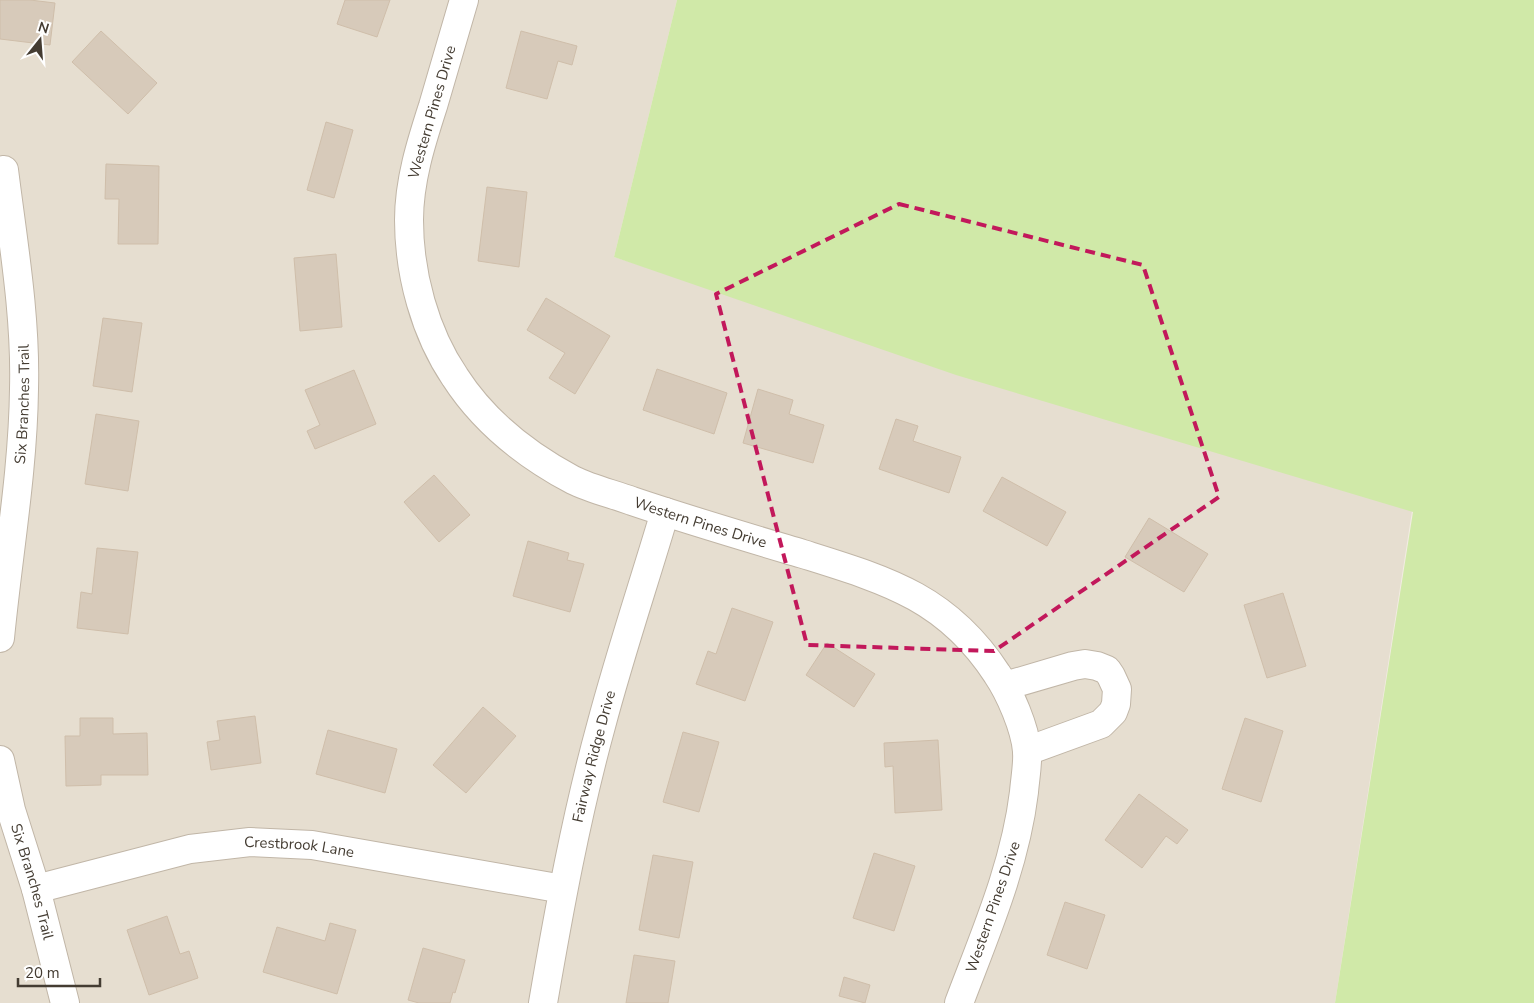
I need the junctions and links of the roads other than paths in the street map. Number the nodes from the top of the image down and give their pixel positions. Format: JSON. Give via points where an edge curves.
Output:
{"nodes":[{"id":1,"x":464,"y":0,"type":"edge"},
{"id":2,"x":4,"y":170,"type":"dead end"},
{"id":3,"x":665,"y":512,"type":"junction"},
{"id":4,"x":0,"y":638,"type":"edge"},
{"id":5,"x":1005,"y":686,"type":"junction"},
{"id":6,"x":1027,"y":751,"type":"junction"},
{"id":7,"x":0,"y":760,"type":"edge"},
{"id":8,"x":563,"y":889,"type":"junction"},
{"id":9,"x":36,"y":890,"type":"junction"},
{"id":10,"x":66,"y":1003,"type":"edge"},
{"id":11,"x":543,"y":1003,"type":"edge"},
{"id":12,"x":959,"y":1003,"type":"edge"}],
"edges":[{"from":1,"to":3,"type":"street","name":"Western Pines Drive","via":[[412,180],[411,253],[430,330],[469,399],[501,432],[576,482]]},
{"from":2,"to":4,"type":"street","name":"Six Branches Trail","via":[[19,294],[24,387],[19,477]]},
{"from":3,"to":5,"type":"street","name":"Western Pines Drive","via":[[856,571],[918,597],[960,628],[980,649]]},
{"from":3,"to":8,"type":"street","name":"Fairway Ridge Drive","via":[[601,725]]},
{"from":5,"to":6,"type":"street","name":"Western Pines Drive"},
{"from":5,"to":6,"type":"street","via":[[1085,664],[1107,670],[1118,688],[1114,712],[1101,724]]},
{"from":6,"to":12,"type":"street","name":"Western Pines Drive","via":[[1021,818],[1009,866]]},
{"from":7,"to":9,"type":"street","name":"Six Branches Trail"},
{"from":8,"to":9,"type":"street","name":"Crestbrook Lane","via":[[312,845],[250,842],[190,850]]},
{"from":8,"to":11,"type":"street","name":"Fairway Ridge Drive"},
{"from":9,"to":10,"type":"street","name":"Six Branches Trail"}]}
